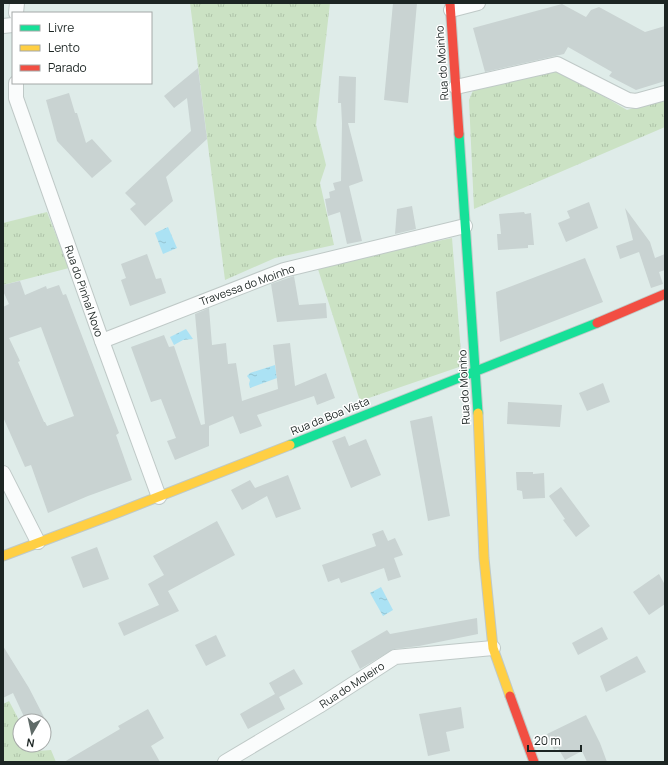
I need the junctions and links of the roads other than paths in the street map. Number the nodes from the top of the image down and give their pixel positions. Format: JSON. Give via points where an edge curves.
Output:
{"nodes":[{"id":1,"x":478,"y":3,"type":"edge"},
{"id":2,"x":451,"y":7,"type":"edge"},
{"id":3,"x":16,"y":84,"type":"edge"},
{"id":4,"x":456,"y":87,"type":"junction"},
{"id":5,"x":665,"y":93,"type":"edge"},
{"id":6,"x":466,"y":226,"type":"junction"},
{"id":7,"x":665,"y":294,"type":"edge"},
{"id":8,"x":102,"y":341,"type":"junction"},
{"id":9,"x":476,"y":372,"type":"junction"},
{"id":10,"x":3,"y":473,"type":"edge"},
{"id":11,"x":159,"y":497,"type":"junction"},
{"id":12,"x":38,"y":542,"type":"junction"},
{"id":13,"x":3,"y":556,"type":"edge"},
{"id":14,"x":493,"y":648,"type":"junction"},
{"id":15,"x":225,"y":762,"type":"edge"},
{"id":16,"x":534,"y":762,"type":"edge"}],
"edges":[{"from":1,"to":2,"type":"street"},
{"from":2,"to":4,"type":"street","name":"Rua do Moinho"},
{"from":3,"to":8,"type":"street","name":"Rua do Pinhal Novo","via":[[16,98]]},
{"from":4,"to":5,"type":"street","via":[[557,64],[628,100],[636,101]]},
{"from":4,"to":6,"type":"street","name":"Rua do Moinho"},
{"from":6,"to":8,"type":"street","name":"Travessa do Moinho","via":[[284,270]]},
{"from":6,"to":9,"type":"street","name":"Rua do Moinho"},
{"from":7,"to":9,"type":"street","name":"Rua da Boa Vista"},
{"from":8,"to":11,"type":"street","name":"Rua do Pinhal Novo"},
{"from":9,"to":11,"type":"street","name":"Rua da Boa Vista"},
{"from":9,"to":14,"type":"street","name":"Rua do Moinho","via":[[484,558]]},
{"from":10,"to":12,"type":"street"},
{"from":11,"to":12,"type":"street","name":"Rua da Boa Vista"},
{"from":12,"to":13,"type":"street","name":"Rua da Boa Vista"},
{"from":14,"to":15,"type":"street","name":"Rua do Moleiro","via":[[395,657]]},
{"from":14,"to":16,"type":"street","name":"Rua do Moinho"}]}
